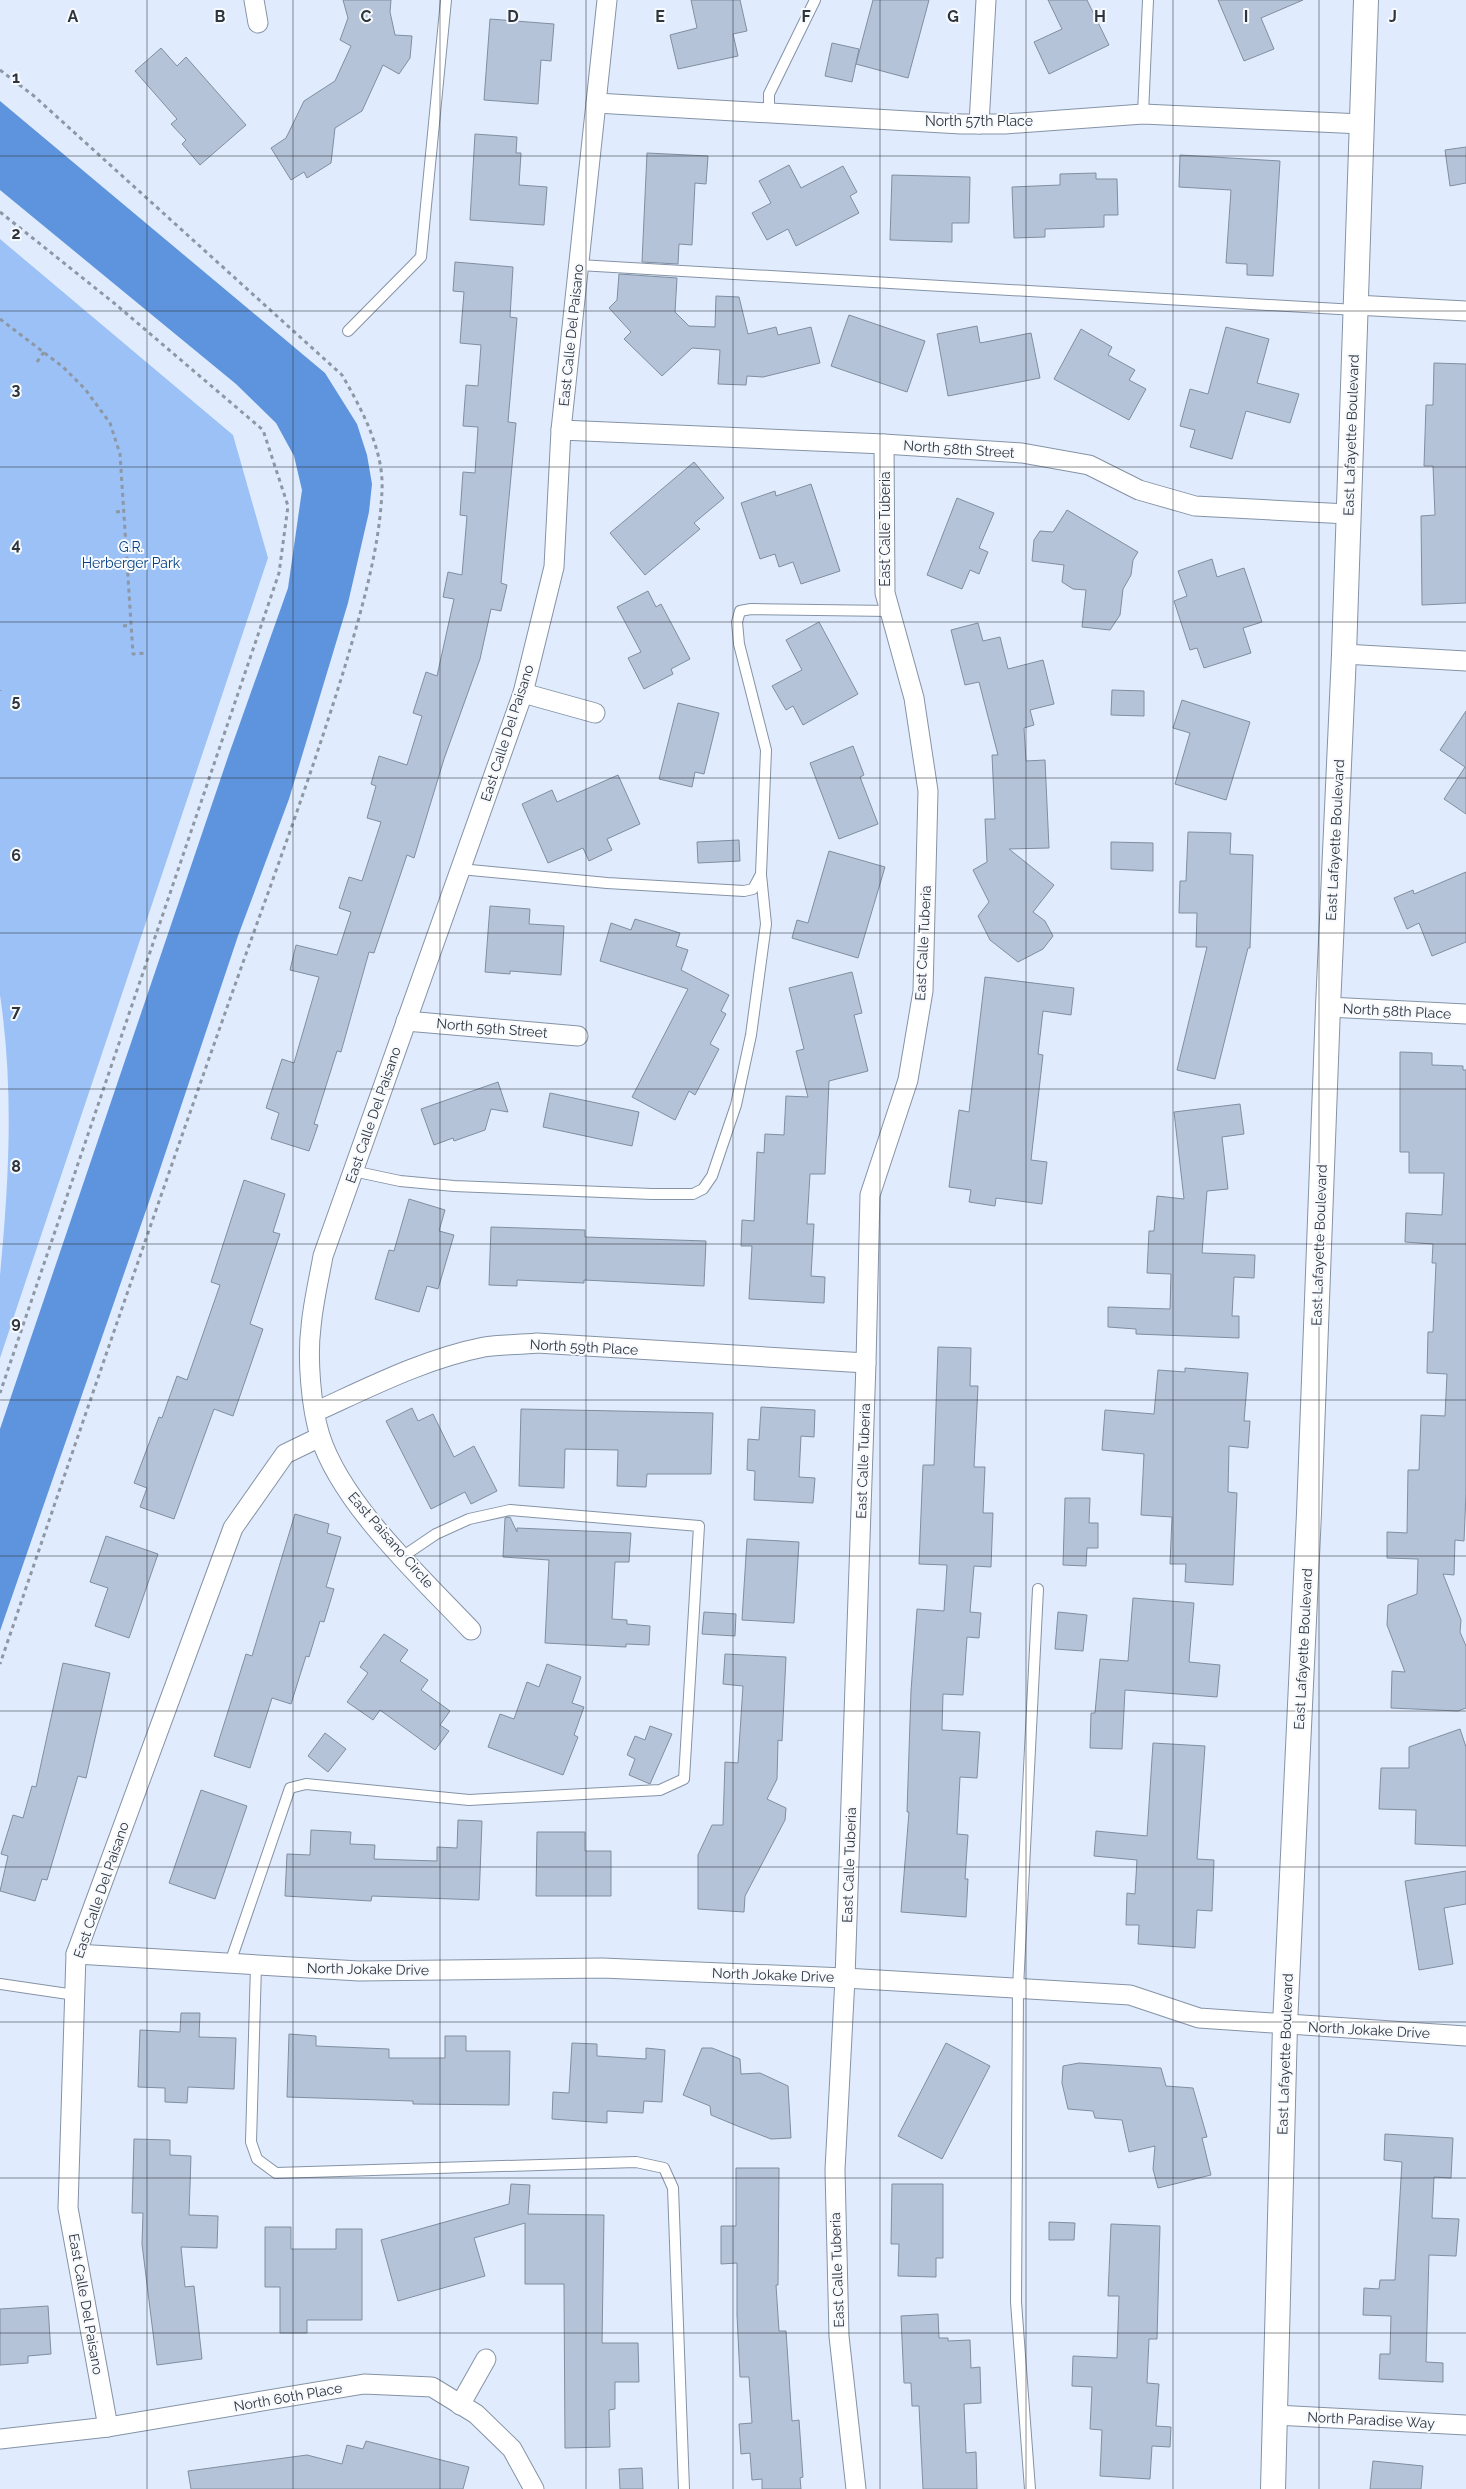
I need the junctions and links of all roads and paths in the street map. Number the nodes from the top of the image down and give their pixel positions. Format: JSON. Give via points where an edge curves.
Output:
{"nodes":[{"id":1,"x":254,"y":0,"type":"edge"},
{"id":2,"x":446,"y":0,"type":"edge"},
{"id":3,"x":607,"y":0,"type":"edge"},
{"id":4,"x":815,"y":0,"type":"edge"},
{"id":5,"x":986,"y":0,"type":"edge"},
{"id":6,"x":1148,"y":0,"type":"edge"},
{"id":7,"x":1366,"y":0,"type":"edge"},
{"id":8,"x":258,"y":23,"type":"dead end"},
{"id":9,"x":0,"y":70,"type":"edge"},
{"id":10,"x":596,"y":102,"type":"junction"},
{"id":11,"x":768,"y":112,"type":"junction"},
{"id":12,"x":1143,"y":114,"type":"junction"},
{"id":13,"x":978,"y":124,"type":"junction"},
{"id":14,"x":1362,"y":124,"type":"junction"},
{"id":15,"x":0,"y":212,"type":"edge"},
{"id":16,"x":579,"y":265,"type":"junction"},
{"id":17,"x":1356,"y":308,"type":"junction"},
{"id":18,"x":1466,"y":311,"type":"edge"},
{"id":19,"x":0,"y":319,"type":"edge"},
{"id":20,"x":348,"y":331,"type":"dead end"},
{"id":21,"x":44,"y":352,"type":"junction"},
{"id":22,"x":37,"y":362,"type":"dead end"},
{"id":23,"x":561,"y":430,"type":"junction"},
{"id":24,"x":884,"y":444,"type":"junction"},
{"id":25,"x":124,"y":511,"type":"junction"},
{"id":26,"x":116,"y":512,"type":"dead end"},
{"id":27,"x":1348,"y":514,"type":"junction"},
{"id":28,"x":890,"y":612,"type":"junction"},
{"id":29,"x":124,"y":626,"type":"dead end"},
{"id":30,"x":132,"y":626,"type":"junction"},
{"id":31,"x":146,"y":653,"type":"dead end"},
{"id":32,"x":1344,"y":654,"type":"junction"},
{"id":33,"x":1466,"y":661,"type":"edge"},
{"id":34,"x":523,"y":694,"type":"junction"},
{"id":35,"x":595,"y":713,"type":"dead end"},
{"id":36,"x":460,"y":869,"type":"junction"},
{"id":37,"x":761,"y":874,"type":"junction"},
{"id":38,"x":1328,"y":1007,"type":"junction"},
{"id":39,"x":1466,"y":1014,"type":"edge"},
{"id":40,"x":406,"y":1021,"type":"junction"},
{"id":41,"x":578,"y":1036,"type":"dead end"},
{"id":42,"x":353,"y":1170,"type":"junction"},
{"id":43,"x":866,"y":1363,"type":"junction"},
{"id":44,"x":0,"y":1393,"type":"edge"},
{"id":45,"x":315,"y":1412,"type":"junction"},
{"id":46,"x":320,"y":1437,"type":"junction"},
{"id":47,"x":402,"y":1557,"type":"junction"},
{"id":48,"x":1038,"y":1589,"type":"dead end"},
{"id":49,"x":471,"y":1630,"type":"dead end"},
{"id":50,"x":0,"y":1664,"type":"edge"},
{"id":51,"x":76,"y":1954,"type":"junction"},
{"id":52,"x":230,"y":1963,"type":"junction"},
{"id":53,"x":256,"y":1965,"type":"junction"},
{"id":54,"x":845,"y":1978,"type":"junction"},
{"id":55,"x":0,"y":1984,"type":"edge"},
{"id":56,"x":1018,"y":1988,"type":"junction"},
{"id":57,"x":75,"y":1995,"type":"junction"},
{"id":58,"x":1285,"y":2025,"type":"junction"},
{"id":59,"x":1466,"y":2036,"type":"edge"},
{"id":60,"x":486,"y":2359,"type":"dead end"},
{"id":61,"x":460,"y":2405,"type":"junction"},
{"id":62,"x":1275,"y":2415,"type":"junction"},
{"id":63,"x":1466,"y":2425,"type":"edge"},
{"id":64,"x":108,"y":2428,"type":"junction"},
{"id":65,"x":0,"y":2439,"type":"edge"},
{"id":66,"x":534,"y":2488,"type":"edge"},
{"id":67,"x":684,"y":2489,"type":"edge"},
{"id":68,"x":856,"y":2489,"type":"edge"},
{"id":69,"x":1030,"y":2489,"type":"edge"},
{"id":70,"x":1273,"y":2489,"type":"edge"}],
"edges":[{"from":1,"to":8,"type":"street"},
{"from":2,"to":20,"type":"lane","via":[[421,257]]},
{"from":3,"to":10,"type":"street","name":"East Calle Del Paisano"},
{"from":4,"to":11,"type":"lane","via":[[769,94]]},
{"from":5,"to":13,"type":"street"},
{"from":6,"to":12,"type":"lane"},
{"from":7,"to":14,"type":"street","name":"East Lafayette Boulevard"},
{"from":9,"to":50,"type":"path","via":[[34,96],[342,375],[360,406],[375,448],[381,467],[382,489],[364,600],[332,709],[145,1238]]},
{"from":10,"to":11,"type":"street","name":"North 57th Place"},
{"from":10,"to":16,"type":"street","name":"East Calle Del Paisano"},
{"from":11,"to":13,"type":"street","name":"North 57th Place"},
{"from":12,"to":13,"type":"street","name":"North 57th Place"},
{"from":12,"to":14,"type":"street","name":"North 57th Place"},
{"from":14,"to":17,"type":"street","name":"East Lafayette Boulevard"},
{"from":15,"to":44,"type":"path","via":[[114,303],[263,430],[288,506],[279,573]]},
{"from":16,"to":17,"type":"lane"},
{"from":16,"to":23,"type":"street","name":"East Calle Del Paisano"},
{"from":17,"to":18,"type":"street"},
{"from":17,"to":27,"type":"street","name":"East Lafayette Boulevard"},
{"from":19,"to":21,"type":"path"},
{"from":21,"to":22,"type":"path"},
{"from":21,"to":25,"type":"path","via":[[85,389],[110,423],[120,454]]},
{"from":23,"to":24,"type":"street","name":"North 58th Street"},
{"from":23,"to":34,"type":"street","name":"East Calle Del Paisano","via":[[554,567]]},
{"from":24,"to":27,"type":"street","name":"North 58th Street","via":[[1058,458],[1088,465],[1139,490],[1195,506]]},
{"from":24,"to":28,"type":"street","name":"East Calle Tuberia","via":[[885,593]]},
{"from":25,"to":26,"type":"path"},
{"from":25,"to":30,"type":"path"},
{"from":27,"to":32,"type":"street","name":"East Lafayette Boulevard"},
{"from":28,"to":37,"type":"lane","via":[[740,611],[737,622],[739,644],[766,750]]},
{"from":28,"to":43,"type":"street","name":"East Calle Tuberia","via":[[914,698],[928,791],[923,991],[908,1080],[870,1195]]},
{"from":29,"to":30,"type":"path"},
{"from":30,"to":31,"type":"path","via":[[133,654]]},
{"from":32,"to":33,"type":"street"},
{"from":32,"to":38,"type":"street","name":"East Lafayette Boulevard"},
{"from":34,"to":35,"type":"street"},
{"from":34,"to":36,"type":"street","name":"East Calle Del Paisano"},
{"from":36,"to":37,"type":"lane","via":[[607,883],[744,891],[754,889]]},
{"from":36,"to":40,"type":"street","name":"East Calle Del Paisano"},
{"from":37,"to":42,"type":"lane","via":[[766,924],[751,1035],[736,1105],[712,1176],[703,1188],[693,1194],[652,1194],[454,1186],[400,1181]]},
{"from":38,"to":39,"type":"street","name":"North 58th Place"},
{"from":38,"to":58,"type":"street","name":"East Lafayette Boulevard","via":[[1310,1513]]},
{"from":40,"to":41,"type":"street","name":"North 59th Street"},
{"from":40,"to":42,"type":"street","name":"East Calle Del Paisano"},
{"from":42,"to":45,"type":"street","name":"East Calle Del Paisano","via":[[323,1256],[310,1328]]},
{"from":43,"to":45,"type":"street","name":"North 59th Place","via":[[537,1343],[485,1347],[442,1357],[391,1376]]},
{"from":43,"to":54,"type":"street","name":"East Calle Tuberia"},
{"from":45,"to":46,"type":"street","name":"East Paisano Circle"},
{"from":46,"to":47,"type":"street","name":"East Paisano Circle","via":[[340,1480]]},
{"from":46,"to":51,"type":"street","name":"East Calle Del Paisano","via":[[285,1454],[233,1528]]},
{"from":47,"to":49,"type":"street","name":"East Paisano Circle"},
{"from":47,"to":52,"type":"lane","via":[[436,1534],[469,1519],[510,1510],[699,1526],[684,1779],[660,1790],[469,1800],[306,1784],[290,1788]]},
{"from":48,"to":56,"type":"lane"},
{"from":51,"to":52,"type":"street","name":"North Jokake Drive"},
{"from":51,"to":57,"type":"street","name":"East Calle Del Paisano"},
{"from":52,"to":53,"type":"street","name":"North Jokake Drive"},
{"from":53,"to":54,"type":"street","name":"North Jokake Drive","via":[[359,1971],[602,1968]]},
{"from":53,"to":67,"type":"lane","via":[[251,2142],[257,2159],[276,2173],[636,2162],[664,2168],[673,2188]]},
{"from":54,"to":56,"type":"street","name":"North Jokake Drive"},
{"from":54,"to":68,"type":"street","name":"East Calle Tuberia","via":[[835,2170],[839,2336]]},
{"from":55,"to":57,"type":"lane"},
{"from":56,"to":58,"type":"street","name":"North Jokake Drive","via":[[1130,1995],[1199,2018]]},
{"from":56,"to":69,"type":"lane","via":[[1016,2302]]},
{"from":57,"to":64,"type":"street","name":"East Calle Del Paisano","via":[[68,2208]]},
{"from":58,"to":59,"type":"street","name":"North Jokake Drive"},
{"from":58,"to":62,"type":"street","name":"East Lafayette Boulevard"},
{"from":60,"to":61,"type":"street"},
{"from":61,"to":64,"type":"street","name":"North 60th Place","via":[[432,2388],[364,2384]]},
{"from":61,"to":66,"type":"street","name":"North 60th Place","via":[[476,2414],[512,2449]]},
{"from":62,"to":63,"type":"street","name":"North Paradise Way"},
{"from":62,"to":70,"type":"street","name":"East Lafayette Boulevard"},
{"from":64,"to":65,"type":"street","name":"North 60th Place"}]}
